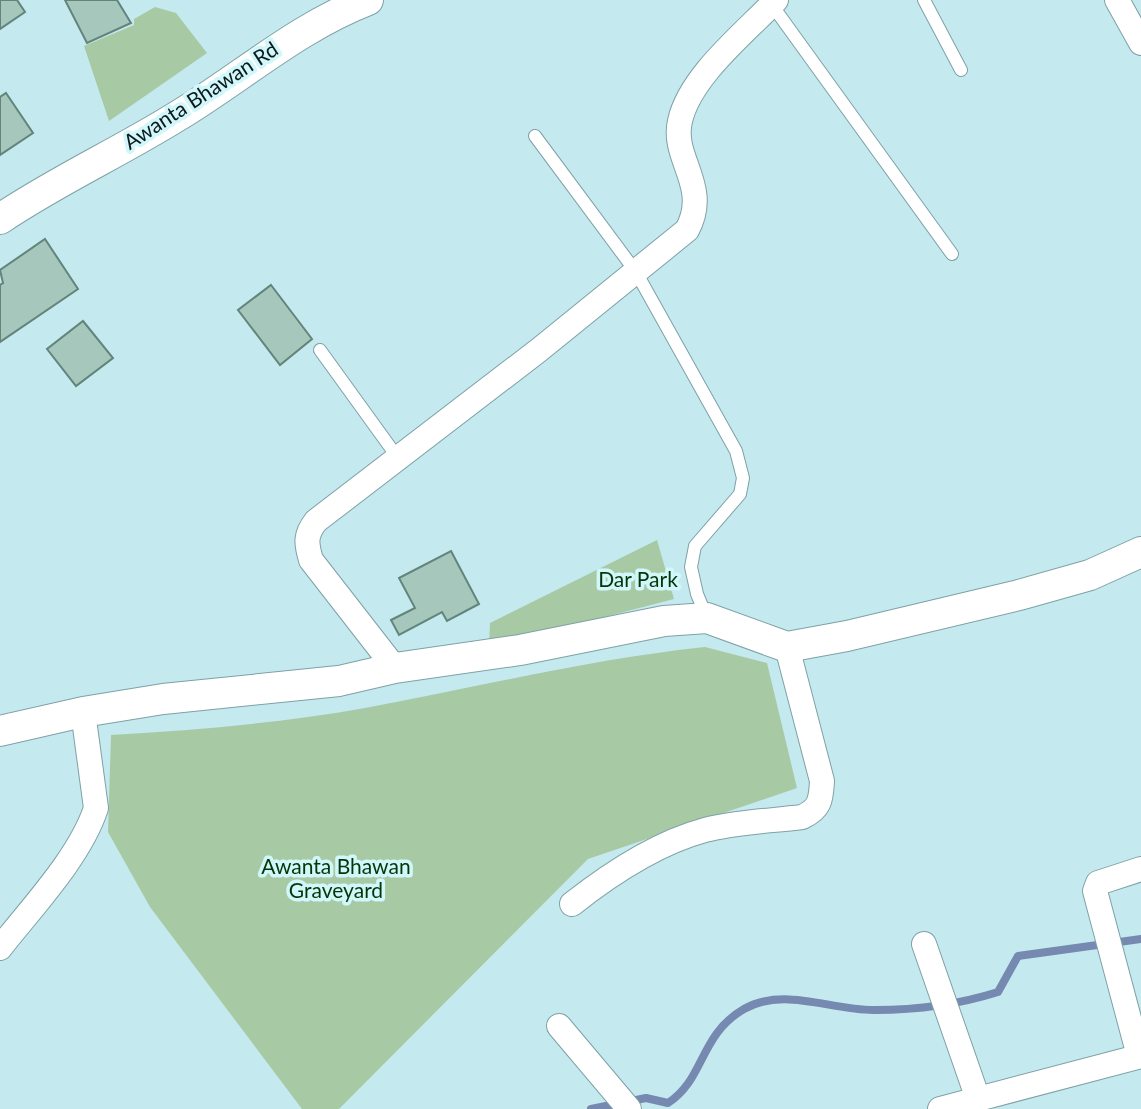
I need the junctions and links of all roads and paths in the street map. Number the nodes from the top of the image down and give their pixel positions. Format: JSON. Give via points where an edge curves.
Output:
{"nodes":[{"id":1,"x":368,"y":0,"type":"edge"},
{"id":2,"x":924,"y":0,"type":"edge"},
{"id":3,"x":1117,"y":0,"type":"edge"},
{"id":4,"x":774,"y":2,"type":"edge"},
{"id":5,"x":1141,"y":43,"type":"edge"},
{"id":6,"x":961,"y":70,"type":"dead end"},
{"id":7,"x":535,"y":136,"type":"dead end"},
{"id":8,"x":0,"y":219,"type":"edge"},
{"id":9,"x":952,"y":254,"type":"dead end"},
{"id":10,"x":636,"y":272,"type":"junction"},
{"id":11,"x":320,"y":350,"type":"dead end"},
{"id":12,"x":398,"y":458,"type":"junction"},
{"id":13,"x":1141,"y":552,"type":"edge"},
{"id":14,"x":707,"y":618,"type":"junction"},
{"id":15,"x":787,"y":647,"type":"junction"},
{"id":16,"x":395,"y":668,"type":"junction"},
{"id":17,"x":83,"y":712,"type":"junction"},
{"id":18,"x":0,"y":731,"type":"edge"},
{"id":19,"x":1141,"y":869,"type":"edge"},
{"id":20,"x":572,"y":904,"type":"dead end"},
{"id":21,"x":924,"y":944,"type":"dead end"},
{"id":22,"x":0,"y":948,"type":"edge"},
{"id":23,"x":559,"y":1026,"type":"dead end"},
{"id":24,"x":1140,"y":1056,"type":"edge"},
{"id":25,"x":978,"y":1099,"type":"junction"},
{"id":26,"x":623,"y":1102,"type":"edge"},
{"id":27,"x":940,"y":1109,"type":"edge"}],
"edges":[{"from":1,"to":8,"type":"street","name":"Awanta Bhawan Rd","via":[[293,37],[178,117]]},
{"from":2,"to":6,"type":"lane"},
{"from":3,"to":5,"type":"street"},
{"from":4,"to":9,"type":"lane"},
{"from":4,"to":10,"type":"street","via":[[688,98],[679,123],[697,201],[695,216],[687,230]]},
{"from":7,"to":10,"type":"lane"},
{"from":10,"to":12,"type":"street"},
{"from":10,"to":14,"type":"lane","via":[[716,411],[736,451],[743,478],[740,494],[695,546],[691,566]]},
{"from":11,"to":12,"type":"lane"},
{"from":12,"to":16,"type":"street","via":[[316,521],[308,530],[306,543],[311,560]]},
{"from":13,"to":15,"type":"street","via":[[1090,575],[1019,595]]},
{"from":14,"to":15,"type":"street"},
{"from":14,"to":16,"type":"street","via":[[664,621],[520,650]]},
{"from":15,"to":20,"type":"street","via":[[822,781],[821,801],[814,812],[703,831],[662,847]]},
{"from":16,"to":17,"type":"street","via":[[339,681]]},
{"from":17,"to":18,"type":"street"},
{"from":17,"to":22,"type":"street","via":[[96,808],[92,821]]},
{"from":19,"to":24,"type":"street","via":[[1098,883],[1095,891]]},
{"from":21,"to":25,"type":"street"},
{"from":23,"to":26,"type":"street"},
{"from":24,"to":25,"type":"street"},
{"from":25,"to":27,"type":"street"}]}
